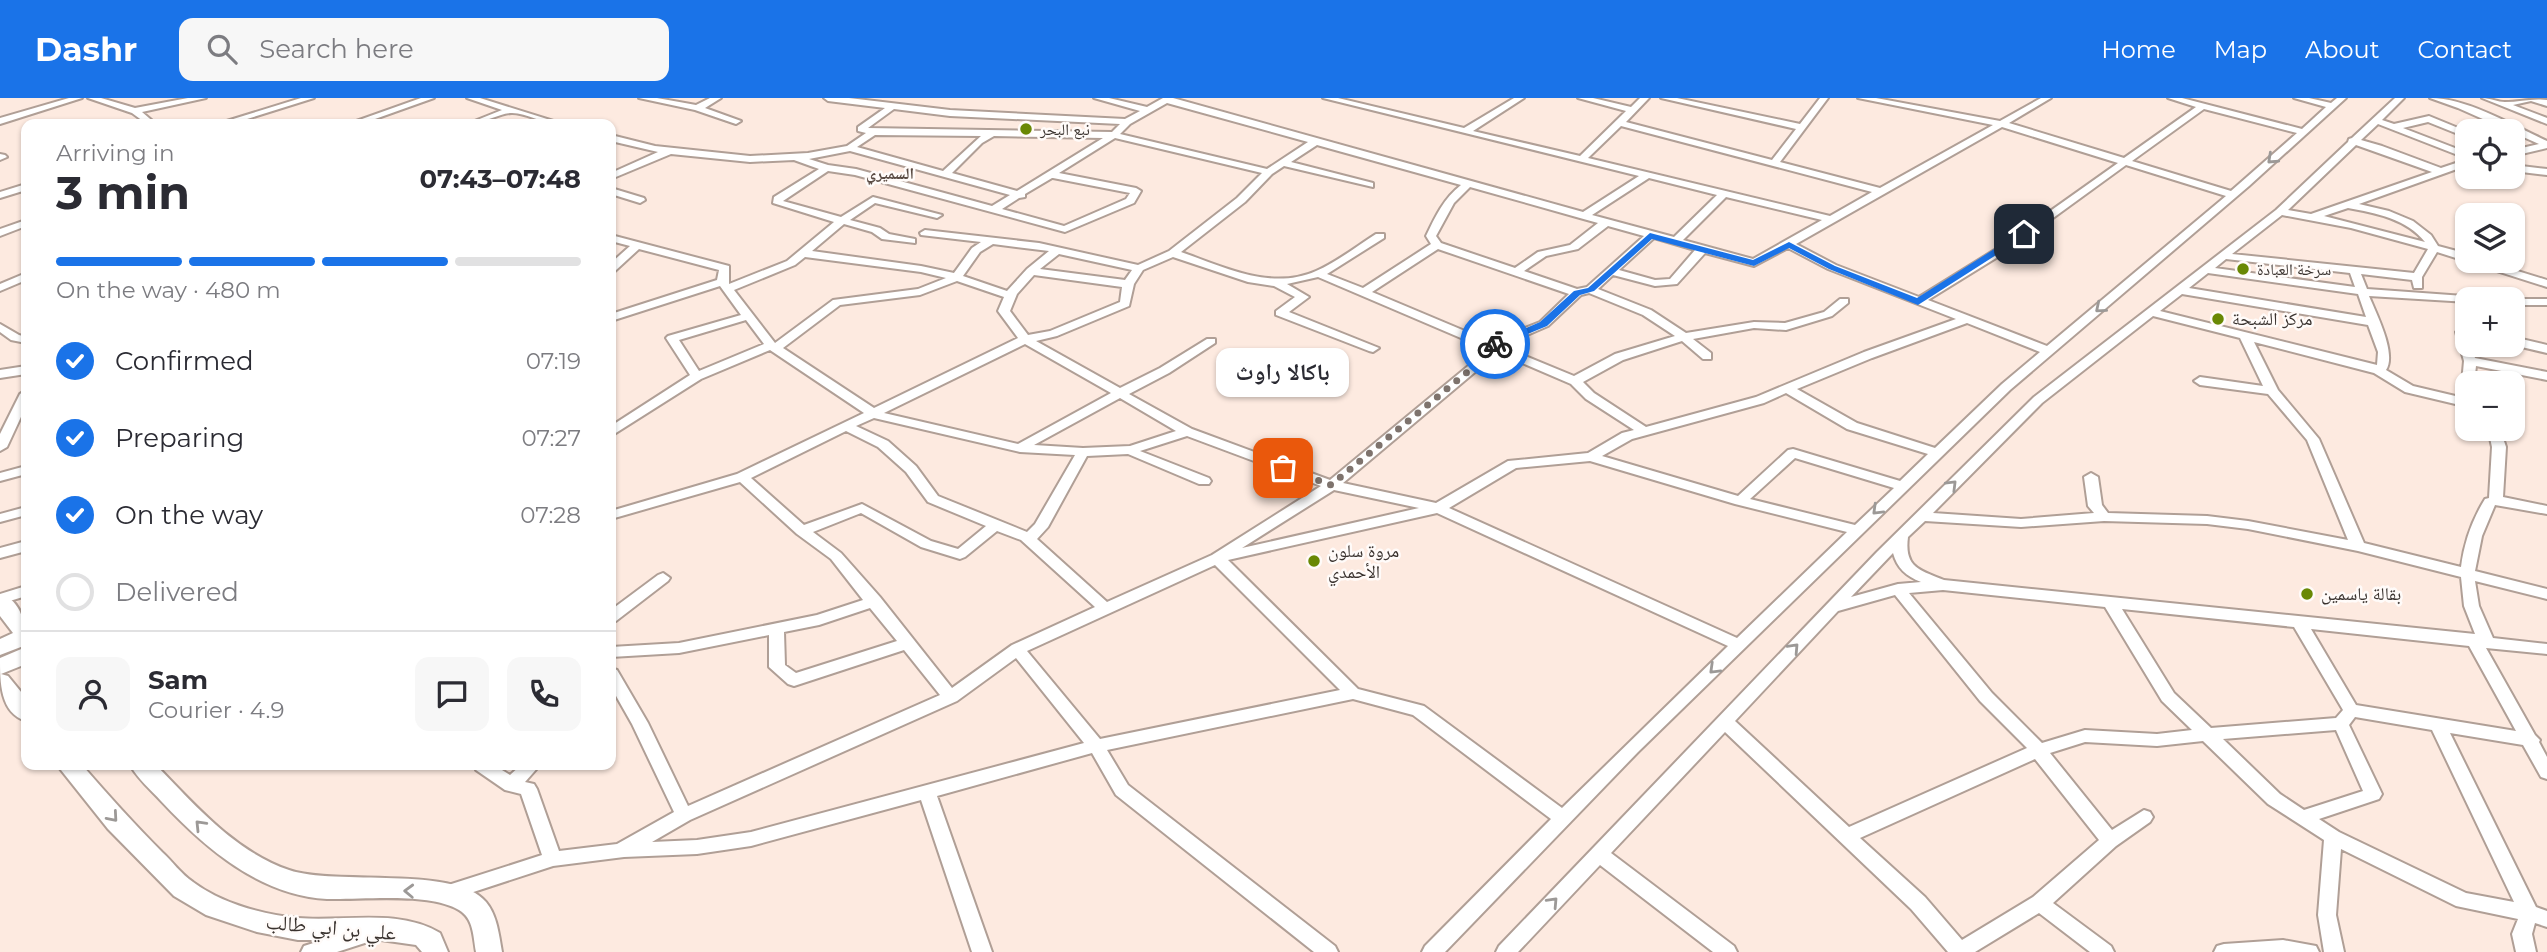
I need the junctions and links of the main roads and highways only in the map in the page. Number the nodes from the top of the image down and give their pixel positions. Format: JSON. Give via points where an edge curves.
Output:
{"nodes":[{"id":1,"x":0,"y":600,"type":"edge"},
{"id":2,"x":21,"y":629,"type":"edge"},
{"id":3,"x":21,"y":638,"type":"edge"},
{"id":4,"x":0,"y":648,"type":"edge"},
{"id":5,"x":21,"y":657,"type":"edge"},
{"id":6,"x":0,"y":667,"type":"edge"},
{"id":7,"x":0,"y":682,"type":"edge"},
{"id":8,"x":21,"y":707,"type":"edge"},
{"id":9,"x":73,"y":770,"type":"edge"},
{"id":10,"x":147,"y":770,"type":"edge"},
{"id":11,"x":436,"y":952,"type":"edge"},
{"id":12,"x":489,"y":952,"type":"edge"}],
"edges":[{"from":1,"to":2,"type":"main road"},
{"from":3,"to":4,"type":"main road"},
{"from":5,"to":6,"type":"main road"},
{"from":7,"to":8,"type":"main road"},
{"from":9,"to":11,"type":"main road","name":"علي بن ابي طالب","one_way":true,"via":[[183,889],[215,907],[298,929],[382,929],[421,935],[431,941]]},
{"from":12,"to":10,"type":"main road","name":"علي بن ابي طالب","one_way":true,"via":[[474,906],[446,892],[319,887],[278,877],[236,858]]}]}
